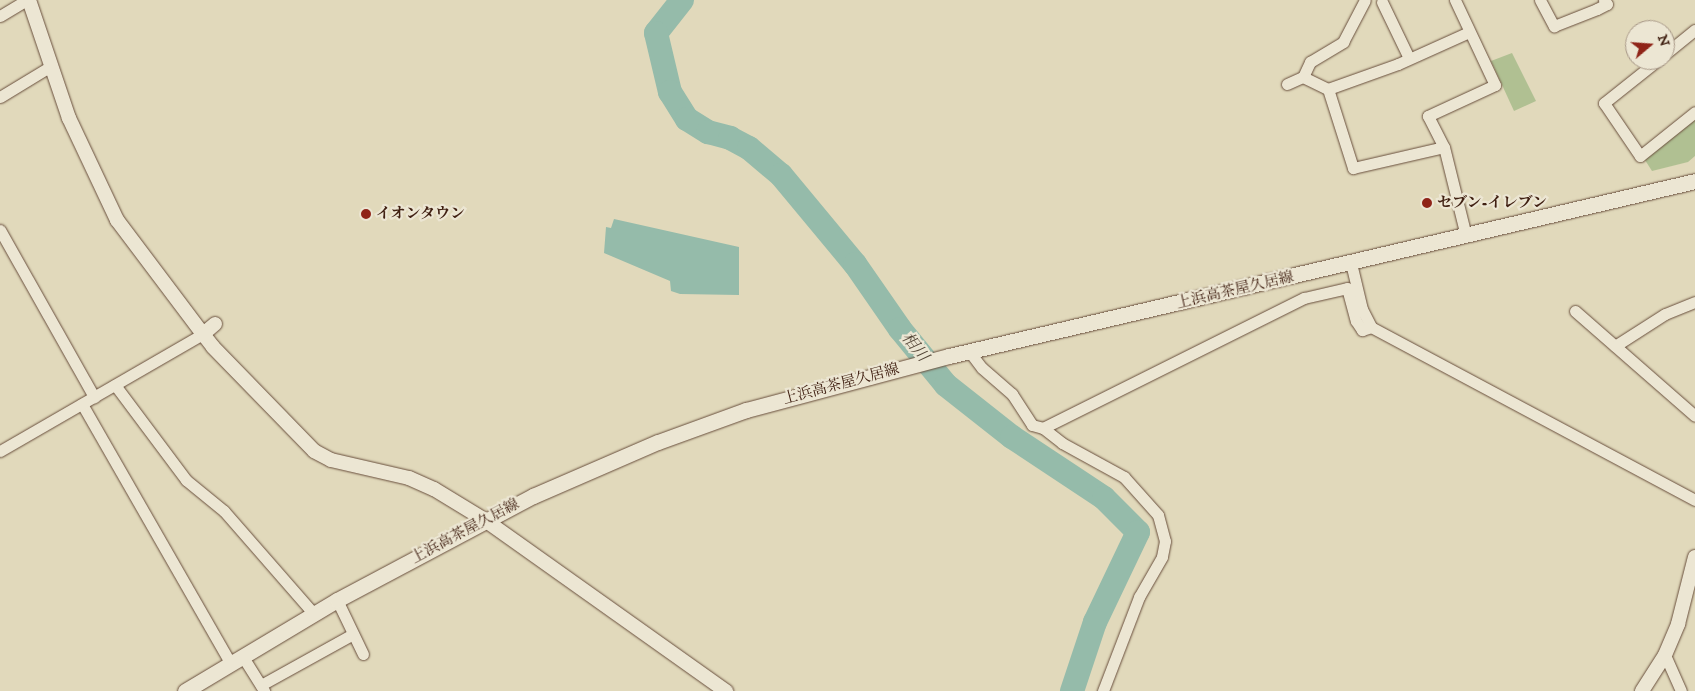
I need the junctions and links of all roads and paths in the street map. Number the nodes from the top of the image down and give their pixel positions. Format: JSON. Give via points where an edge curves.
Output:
{"nodes":[{"id":1,"x":28,"y":0,"type":"edge"},
{"id":2,"x":1365,"y":0,"type":"edge"},
{"id":3,"x":1455,"y":0,"type":"edge"},
{"id":4,"x":1540,"y":0,"type":"edge"},
{"id":5,"x":1604,"y":0,"type":"edge"},
{"id":6,"x":1382,"y":2,"type":"dead end"},
{"id":7,"x":0,"y":16,"type":"edge"},
{"id":8,"x":1695,"y":30,"type":"edge"},
{"id":9,"x":1469,"y":32,"type":"junction"},
{"id":10,"x":1675,"y":46,"type":"edge"},
{"id":11,"x":1408,"y":58,"type":"junction"},
{"id":12,"x":51,"y":66,"type":"junction"},
{"id":13,"x":1645,"y":70,"type":"edge"},
{"id":14,"x":1302,"y":77,"type":"junction"},
{"id":15,"x":1287,"y":84,"type":"dead end"},
{"id":16,"x":1328,"y":89,"type":"junction"},
{"id":17,"x":0,"y":97,"type":"edge"},
{"id":18,"x":1695,"y":112,"type":"edge"},
{"id":19,"x":1444,"y":147,"type":"junction"},
{"id":20,"x":1695,"y":181,"type":"edge"},
{"id":21,"x":0,"y":230,"type":"edge"},
{"id":22,"x":1466,"y":236,"type":"junction"},
{"id":23,"x":1351,"y":263,"type":"junction"},
{"id":24,"x":1695,"y":302,"type":"edge"},
{"id":25,"x":1575,"y":311,"type":"dead end"},
{"id":26,"x":215,"y":324,"type":"dead end"},
{"id":27,"x":1371,"y":327,"type":"junction"},
{"id":28,"x":203,"y":334,"type":"junction"},
{"id":29,"x":1615,"y":346,"type":"junction"},
{"id":30,"x":969,"y":351,"type":"junction"},
{"id":31,"x":115,"y":385,"type":"junction"},
{"id":32,"x":94,"y":398,"type":"junction"},
{"id":33,"x":82,"y":404,"type":"junction"},
{"id":34,"x":1695,"y":416,"type":"edge"},
{"id":35,"x":1043,"y":428,"type":"junction"},
{"id":36,"x":0,"y":452,"type":"edge"},
{"id":37,"x":1695,"y":500,"type":"edge"},
{"id":38,"x":485,"y":520,"type":"junction"},
{"id":39,"x":1695,"y":557,"type":"edge"},
{"id":40,"x":337,"y":600,"type":"junction"},
{"id":41,"x":314,"y":614,"type":"junction"},
{"id":42,"x":353,"y":634,"type":"junction"},
{"id":43,"x":363,"y":654,"type":"dead end"},
{"id":44,"x":1665,"y":655,"type":"junction"},
{"id":45,"x":237,"y":660,"type":"junction"},
{"id":46,"x":263,"y":688,"type":"edge"},
{"id":47,"x":185,"y":691,"type":"edge"},
{"id":48,"x":726,"y":691,"type":"edge"},
{"id":49,"x":1104,"y":691,"type":"edge"},
{"id":50,"x":1642,"y":691,"type":"edge"},
{"id":51,"x":1681,"y":691,"type":"edge"}],
"edges":[{"from":1,"to":7,"type":"street"},
{"from":1,"to":12,"type":"street"},
{"from":2,"to":14,"type":"street","via":[[1346,38],[1310,62]]},
{"from":3,"to":9,"type":"street"},
{"from":4,"to":5,"type":"street","via":[[1554,26],[1607,4]]},
{"from":6,"to":11,"type":"street"},
{"from":8,"to":10,"type":"street"},
{"from":9,"to":11,"type":"street"},
{"from":9,"to":19,"type":"street","via":[[1495,85],[1428,116]]},
{"from":11,"to":16,"type":"street"},
{"from":12,"to":17,"type":"street"},
{"from":12,"to":28,"type":"street","via":[[69,118],[117,220]]},
{"from":13,"to":18,"type":"street","via":[[1604,103],[1640,156]]},
{"from":14,"to":15,"type":"street"},
{"from":14,"to":16,"type":"street"},
{"from":16,"to":19,"type":"street","via":[[1353,168]]},
{"from":19,"to":22,"type":"street"},
{"from":20,"to":22,"type":"main road","name":"上浜高茶屋久居線"},
{"from":21,"to":32,"type":"street"},
{"from":22,"to":23,"type":"main road","name":"上浜高茶屋久居線"},
{"from":23,"to":27,"type":"street","via":[[1362,309]]},
{"from":23,"to":30,"type":"main road","name":"上浜高茶屋久居線"},
{"from":24,"to":29,"type":"street","via":[[1665,314]]},
{"from":25,"to":29,"type":"street"},
{"from":26,"to":28,"type":"street"},
{"from":27,"to":35,"type":"street","via":[[1362,330],[1356,321],[1347,288],[1304,298]]},
{"from":27,"to":37,"type":"street"},
{"from":28,"to":31,"type":"street"},
{"from":28,"to":38,"type":"street","via":[[314,451],[355,468],[422,483]]},
{"from":29,"to":34,"type":"street"},
{"from":30,"to":35,"type":"street","via":[[982,368],[1012,394],[1032,425]]},
{"from":30,"to":38,"type":"main road","name":"上浜高茶屋久居線","via":[[763,405],[658,442]]},
{"from":31,"to":32,"type":"street"},
{"from":31,"to":41,"type":"street","via":[[186,480],[224,511]]},
{"from":32,"to":33,"type":"street"},
{"from":33,"to":36,"type":"street"},
{"from":33,"to":45,"type":"street"},
{"from":35,"to":49,"type":"street","via":[[1134,485],[1158,515],[1164,530],[1162,557],[1139,597]]},
{"from":38,"to":40,"type":"main road","name":"上浜高茶屋久居線"},
{"from":38,"to":48,"type":"street"},
{"from":39,"to":44,"type":"street","via":[[1678,624]]},
{"from":40,"to":41,"type":"main road","name":"上浜高茶屋久居線"},
{"from":40,"to":42,"type":"street"},
{"from":41,"to":45,"type":"main road","name":"上浜高茶屋久居線"},
{"from":42,"to":43,"type":"street"},
{"from":42,"to":46,"type":"street"},
{"from":44,"to":50,"type":"street"},
{"from":44,"to":51,"type":"street"},
{"from":45,"to":46,"type":"street"},
{"from":45,"to":47,"type":"main road","name":"上浜高茶屋久居線"}]}
